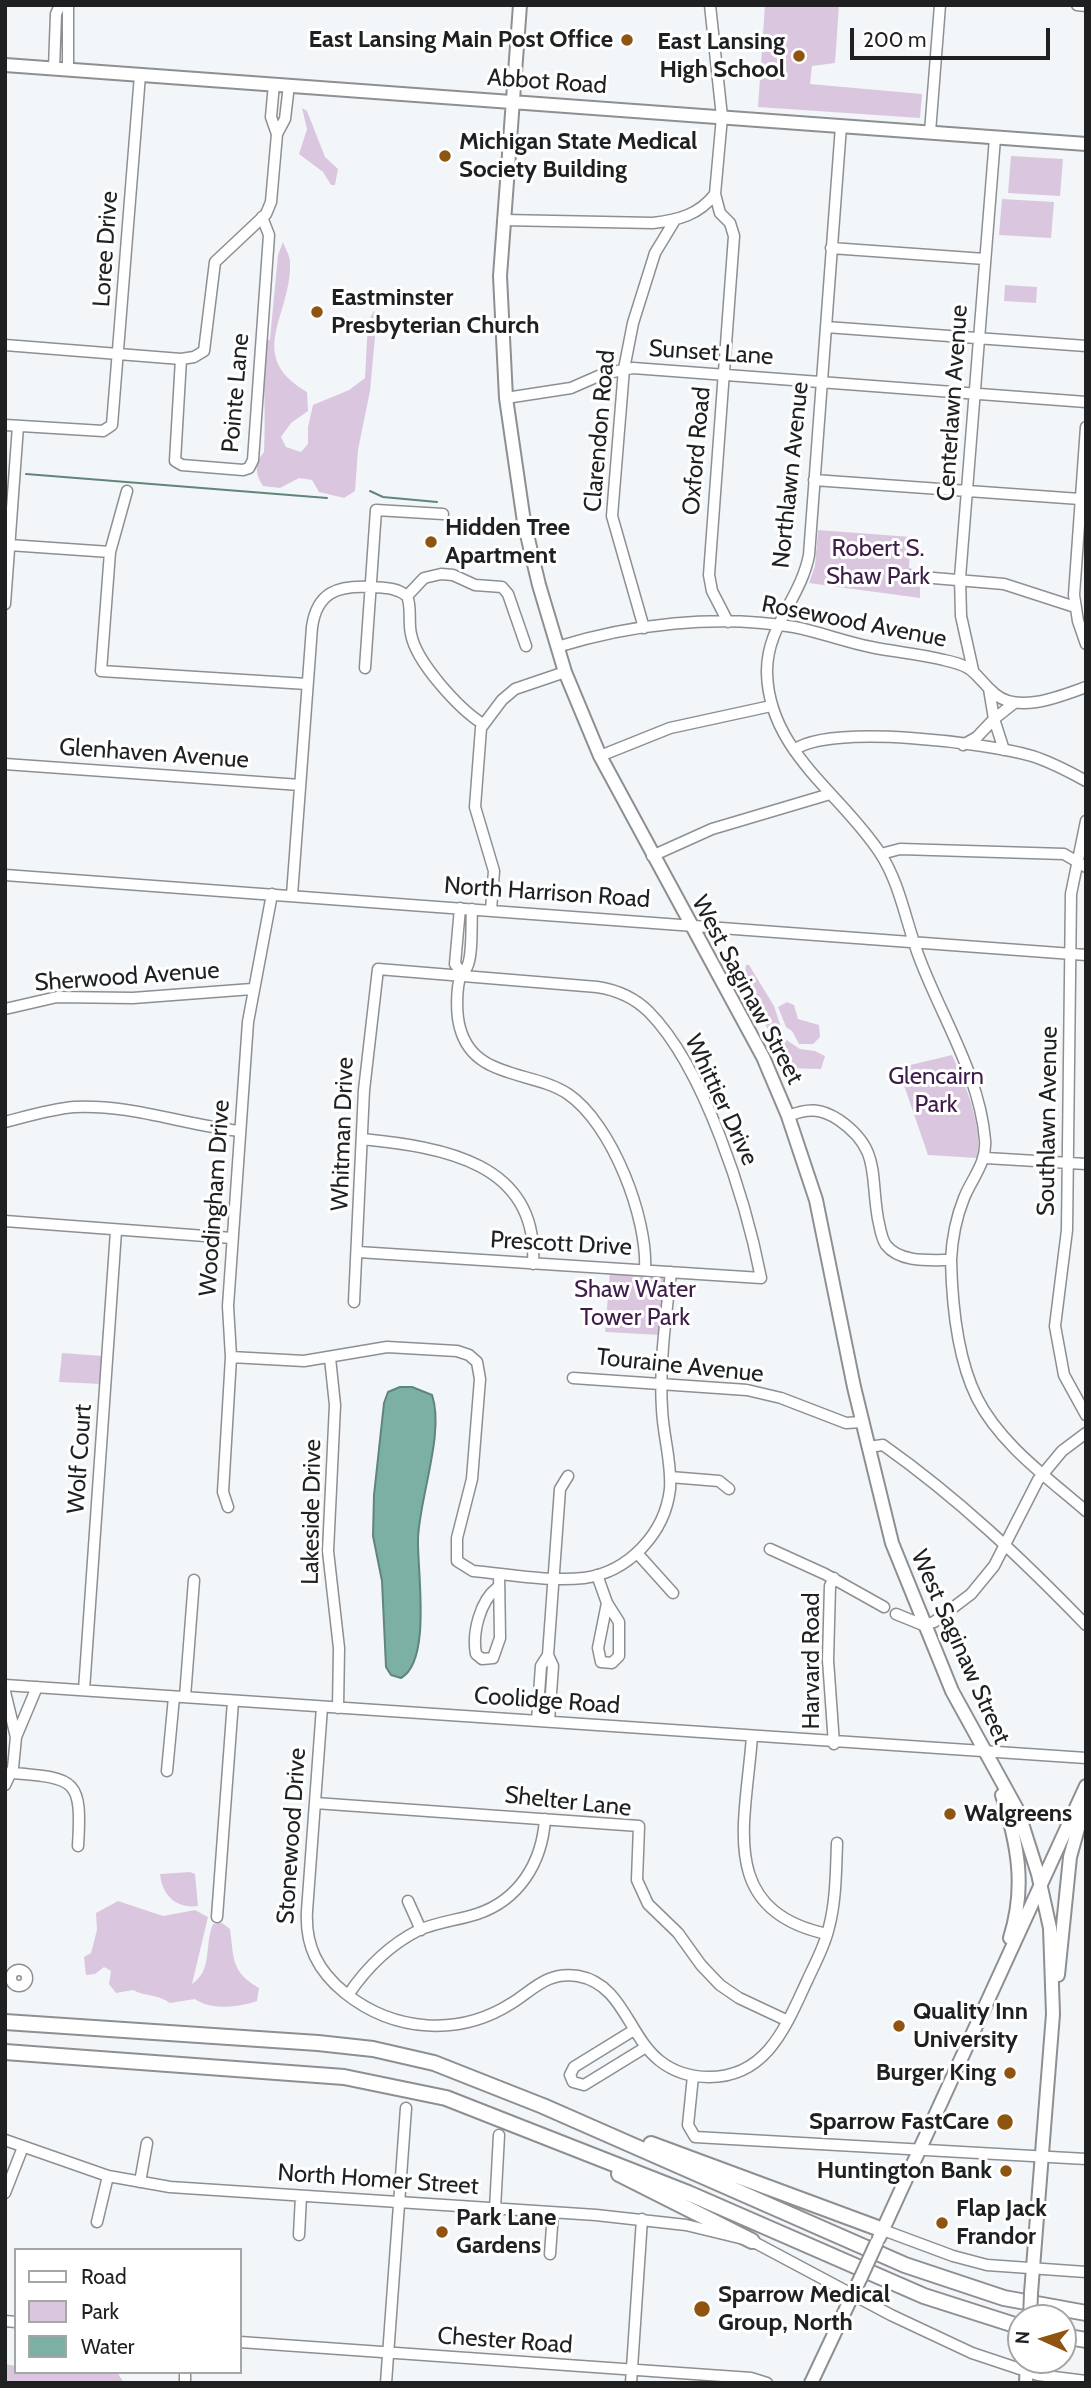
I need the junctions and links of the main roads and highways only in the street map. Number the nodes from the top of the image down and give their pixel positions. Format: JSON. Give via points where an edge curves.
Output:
{"nodes":[{"id":1,"x":520,"y":5,"type":"edge"},
{"id":2,"x":5,"y":65,"type":"edge"},
{"id":3,"x":514,"y":102,"type":"junction"},
{"id":4,"x":1086,"y":144,"type":"edge"},
{"id":5,"x":995,"y":1775,"type":"junction"},
{"id":6,"x":1086,"y":1786,"type":"edge"},
{"id":7,"x":1086,"y":1800,"type":"edge"},
{"id":8,"x":1042,"y":1886,"type":"junction"},
{"id":9,"x":998,"y":1978,"type":"junction"},
{"id":10,"x":1053,"y":2014,"type":"junction"},
{"id":11,"x":5,"y":2022,"type":"edge"},
{"id":12,"x":5,"y":2052,"type":"edge"},
{"id":13,"x":446,"y":2098,"type":"junction"},
{"id":14,"x":543,"y":2106,"type":"junction"},
{"id":15,"x":880,"y":2236,"type":"junction"},
{"id":16,"x":752,"y":2241,"type":"road end"},
{"id":17,"x":1031,"y":2304,"type":"edge"},
{"id":18,"x":1086,"y":2313,"type":"edge"},
{"id":19,"x":1007,"y":2323,"type":"edge"},
{"id":20,"x":811,"y":2383,"type":"edge"}],
"edges":[{"from":1,"to":3,"type":"main road","name":"West Saginaw Street"},
{"from":2,"to":3,"type":"main road","name":"Abbot Road"},
{"from":3,"to":4,"type":"main road","name":"Abbot Road"},
{"from":3,"to":5,"type":"main road","name":"West Saginaw Street","via":[[500,309],[506,398],[524,522],[557,648],[600,756],[763,1057],[789,1116],[816,1200],[892,1543],[923,1625]]},
{"from":5,"to":8,"type":"main road","name":"West Saginaw Street","via":[[1018,1811]]},
{"from":5,"to":9,"type":"main road","via":[[1016,1841],[1020,1878],[1016,1917]]},
{"from":6,"to":8,"type":"main road"},
{"from":7,"to":10,"type":"main road","via":[[1070,1857]]},
{"from":8,"to":9,"type":"main road"},
{"from":8,"to":10,"type":"main road","name":"West Saginaw Street","via":[[1050,1928]]},
{"from":9,"to":15,"type":"main road"},
{"from":10,"to":17,"type":"main road","bridge":true},
{"from":11,"to":14,"type":"highway","via":[[373,2049],[434,2063]]},
{"from":12,"to":13,"type":"highway","via":[[344,2077]]},
{"from":13,"to":16,"type":"highway","via":[[587,2157]]},
{"from":13,"to":19,"type":"highway","via":[[664,2183],[924,2297]]},
{"from":14,"to":15,"type":"highway"},
{"from":14,"to":18,"type":"highway","via":[[905,2265],[1004,2298]]},
{"from":15,"to":20,"type":"main road","bridge":true}]}
